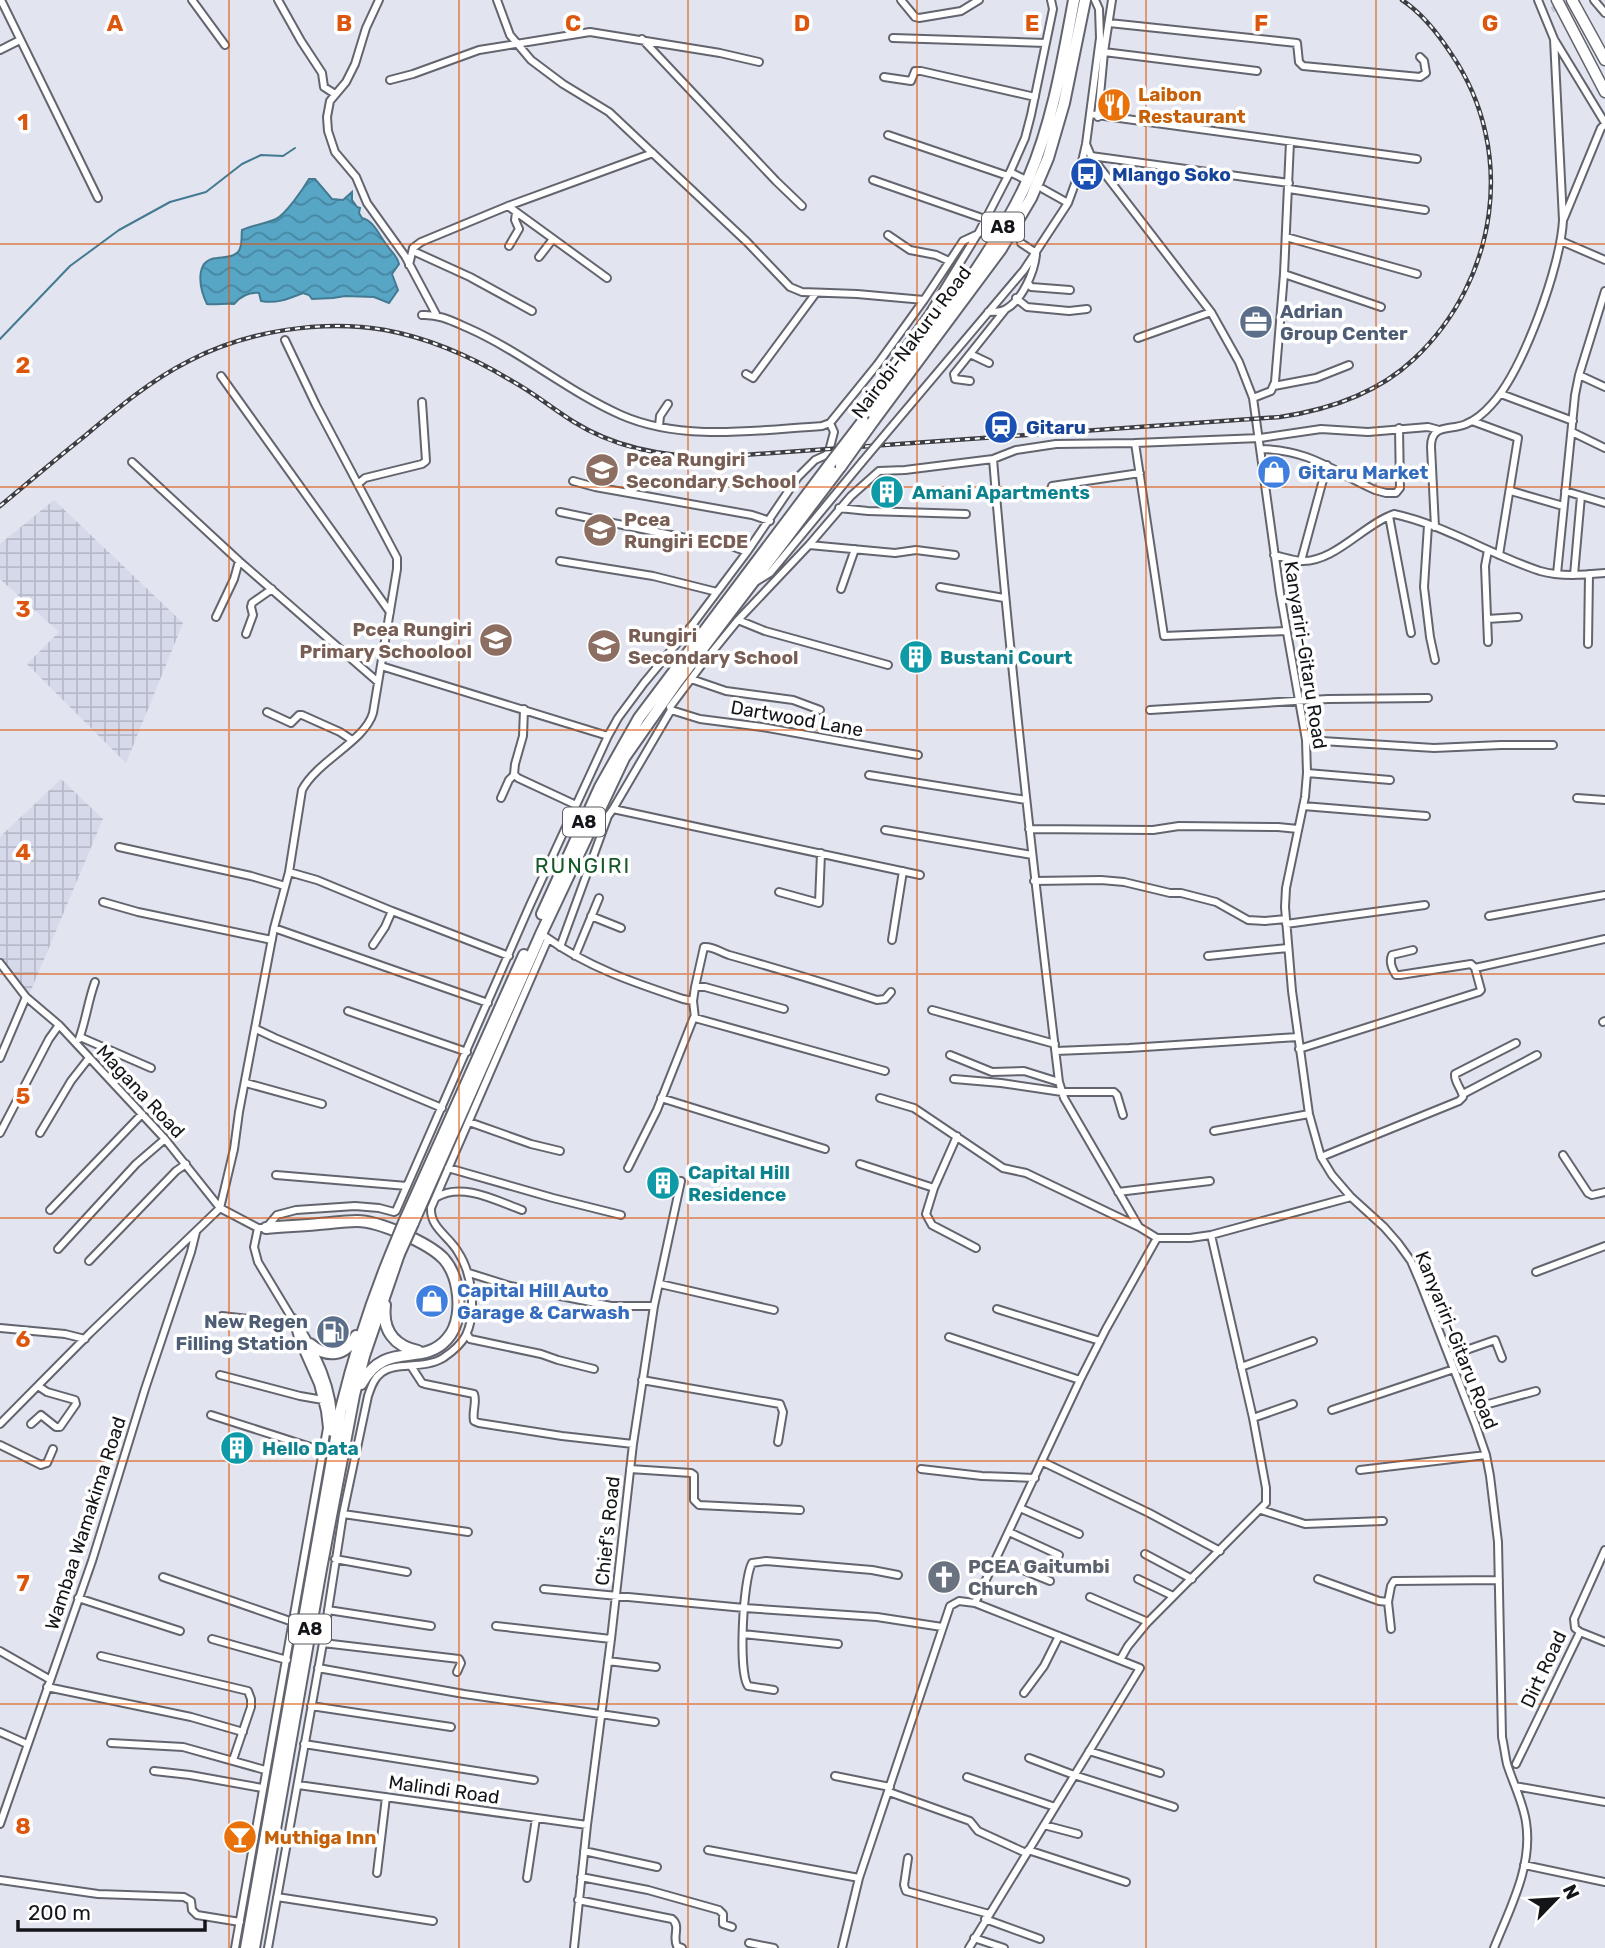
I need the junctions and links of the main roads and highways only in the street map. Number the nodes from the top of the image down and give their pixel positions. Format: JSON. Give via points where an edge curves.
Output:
{"nodes":[{"id":1,"x":1074,"y":0,"type":"edge"},
{"id":2,"x":1085,"y":0,"type":"edge"},
{"id":3,"x":1572,"y":0,"type":"edge"},
{"id":4,"x":1554,"y":5,"type":"edge"},
{"id":5,"x":1605,"y":60,"type":"edge"},
{"id":6,"x":1605,"y":92,"type":"edge"},
{"id":7,"x":869,"y":421,"type":"junction"},
{"id":8,"x":835,"y":465,"type":"junction"},
{"id":9,"x":409,"y":1221,"type":"junction"},
{"id":10,"x":262,"y":1228,"type":"road end"},
{"id":11,"x":395,"y":1254,"type":"junction"},
{"id":12,"x":390,"y":1277,"type":"junction"},
{"id":13,"x":379,"y":1283,"type":"junction"},
{"id":14,"x":293,"y":1322,"type":"road end"},
{"id":15,"x":305,"y":1340,"type":"junction"},
{"id":16,"x":428,"y":1351,"type":"junction"},
{"id":17,"x":354,"y":1395,"type":"junction"},
{"id":18,"x":327,"y":1490,"type":"junction"},
{"id":19,"x":269,"y":1811,"type":"junction"},
{"id":20,"x":246,"y":1948,"type":"edge"},
{"id":21,"x":254,"y":1948,"type":"edge"}],
"edges":[{"from":1,"to":7,"type":"highway","name":"Nairobi-Nakuru Road","number":"A8","via":[[1046,128],[1019,197],[993,245],[875,405]]},
{"from":2,"to":7,"type":"highway","name":"Nairobi-Nakuru Road","number":"A8","via":[[1064,103],[1031,198],[995,258]]},
{"from":3,"to":5,"type":"main road"},
{"from":4,"to":6,"type":"main road"},
{"from":7,"to":8,"type":"highway","name":"Nairobi-Nakuru Road","number":"A8","bridge":true},
{"from":8,"to":9,"type":"highway","number":"A8","via":[[624,758],[545,937]]},
{"from":8,"to":9,"type":"highway","number":"A8","via":[[639,718],[615,758]]},
{"from":9,"to":11,"type":"highway","number":"A8","bridge":true},
{"from":10,"to":16,"type":"highway","via":[[358,1221],[389,1228],[427,1247],[450,1268],[458,1302],[454,1329]]},
{"from":11,"to":12,"type":"highway","number":"A8"},
{"from":11,"to":13,"type":"highway","number":"A8"},
{"from":12,"to":16,"type":"highway","via":[[384,1317],[390,1336],[405,1348]]},
{"from":12,"to":17,"type":"highway","number":"A8"},
{"from":13,"to":15,"type":"highway","via":[[347,1349],[331,1355]]},
{"from":13,"to":18,"type":"highway","number":"A8","via":[[351,1366]]},
{"from":14,"to":15,"type":"highway"},
{"from":15,"to":18,"type":"highway","via":[[323,1374],[331,1404]]},
{"from":16,"to":17,"type":"highway","via":[[382,1361],[366,1374]]},
{"from":17,"to":19,"type":"highway","number":"A8","via":[[344,1483]]},
{"from":18,"to":19,"type":"highway","number":"A8","via":[[310,1553]]},
{"from":19,"to":20,"type":"highway","number":"A8"},
{"from":19,"to":21,"type":"highway","number":"A8"}]}
